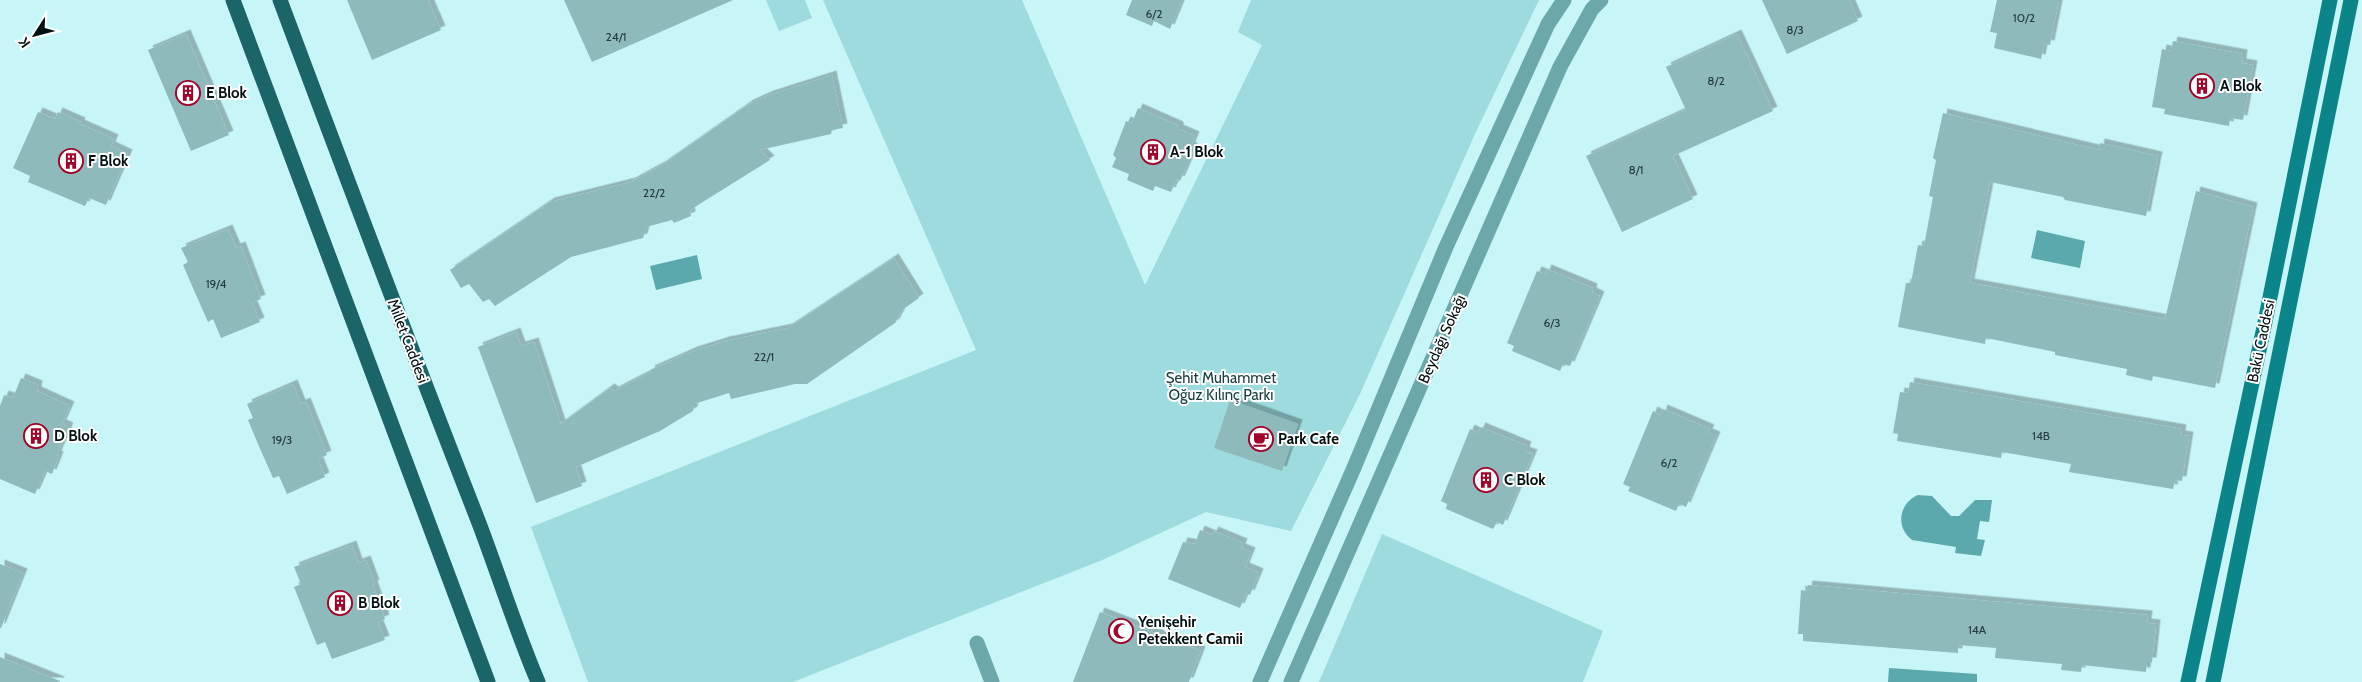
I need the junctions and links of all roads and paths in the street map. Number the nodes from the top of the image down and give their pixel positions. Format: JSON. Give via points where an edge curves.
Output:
{"nodes":[{"id":1,"x":233,"y":0,"type":"edge"},
{"id":2,"x":280,"y":0,"type":"edge"},
{"id":3,"x":1564,"y":0,"type":"edge"},
{"id":4,"x":1601,"y":0,"type":"edge"},
{"id":5,"x":2330,"y":0,"type":"edge"},
{"id":6,"x":2351,"y":0,"type":"edge"},
{"id":7,"x":977,"y":643,"type":"dead end"},
{"id":8,"x":488,"y":682,"type":"edge"},
{"id":9,"x":538,"y":682,"type":"edge"},
{"id":10,"x":992,"y":682,"type":"edge"},
{"id":11,"x":1260,"y":682,"type":"edge"},
{"id":12,"x":1290,"y":682,"type":"edge"},
{"id":13,"x":2188,"y":682,"type":"edge"},
{"id":14,"x":2214,"y":682,"type":"edge"}],
"edges":[{"from":1,"to":8,"type":"main road"},
{"from":2,"to":9,"type":"main road","name":"Millet Caddesi"},
{"from":3,"to":11,"type":"street","name":"Beydağı Sokağı","via":[[1548,24],[1446,247]]},
{"from":4,"to":12,"type":"street","name":"Beydağı Sokağı","via":[[1592,9],[1560,67]]},
{"from":5,"to":13,"type":"main road","name":"Bakü Caddesi"},
{"from":6,"to":14,"type":"main road","name":"Bakü Caddesi"},
{"from":7,"to":10,"type":"street"}]}
